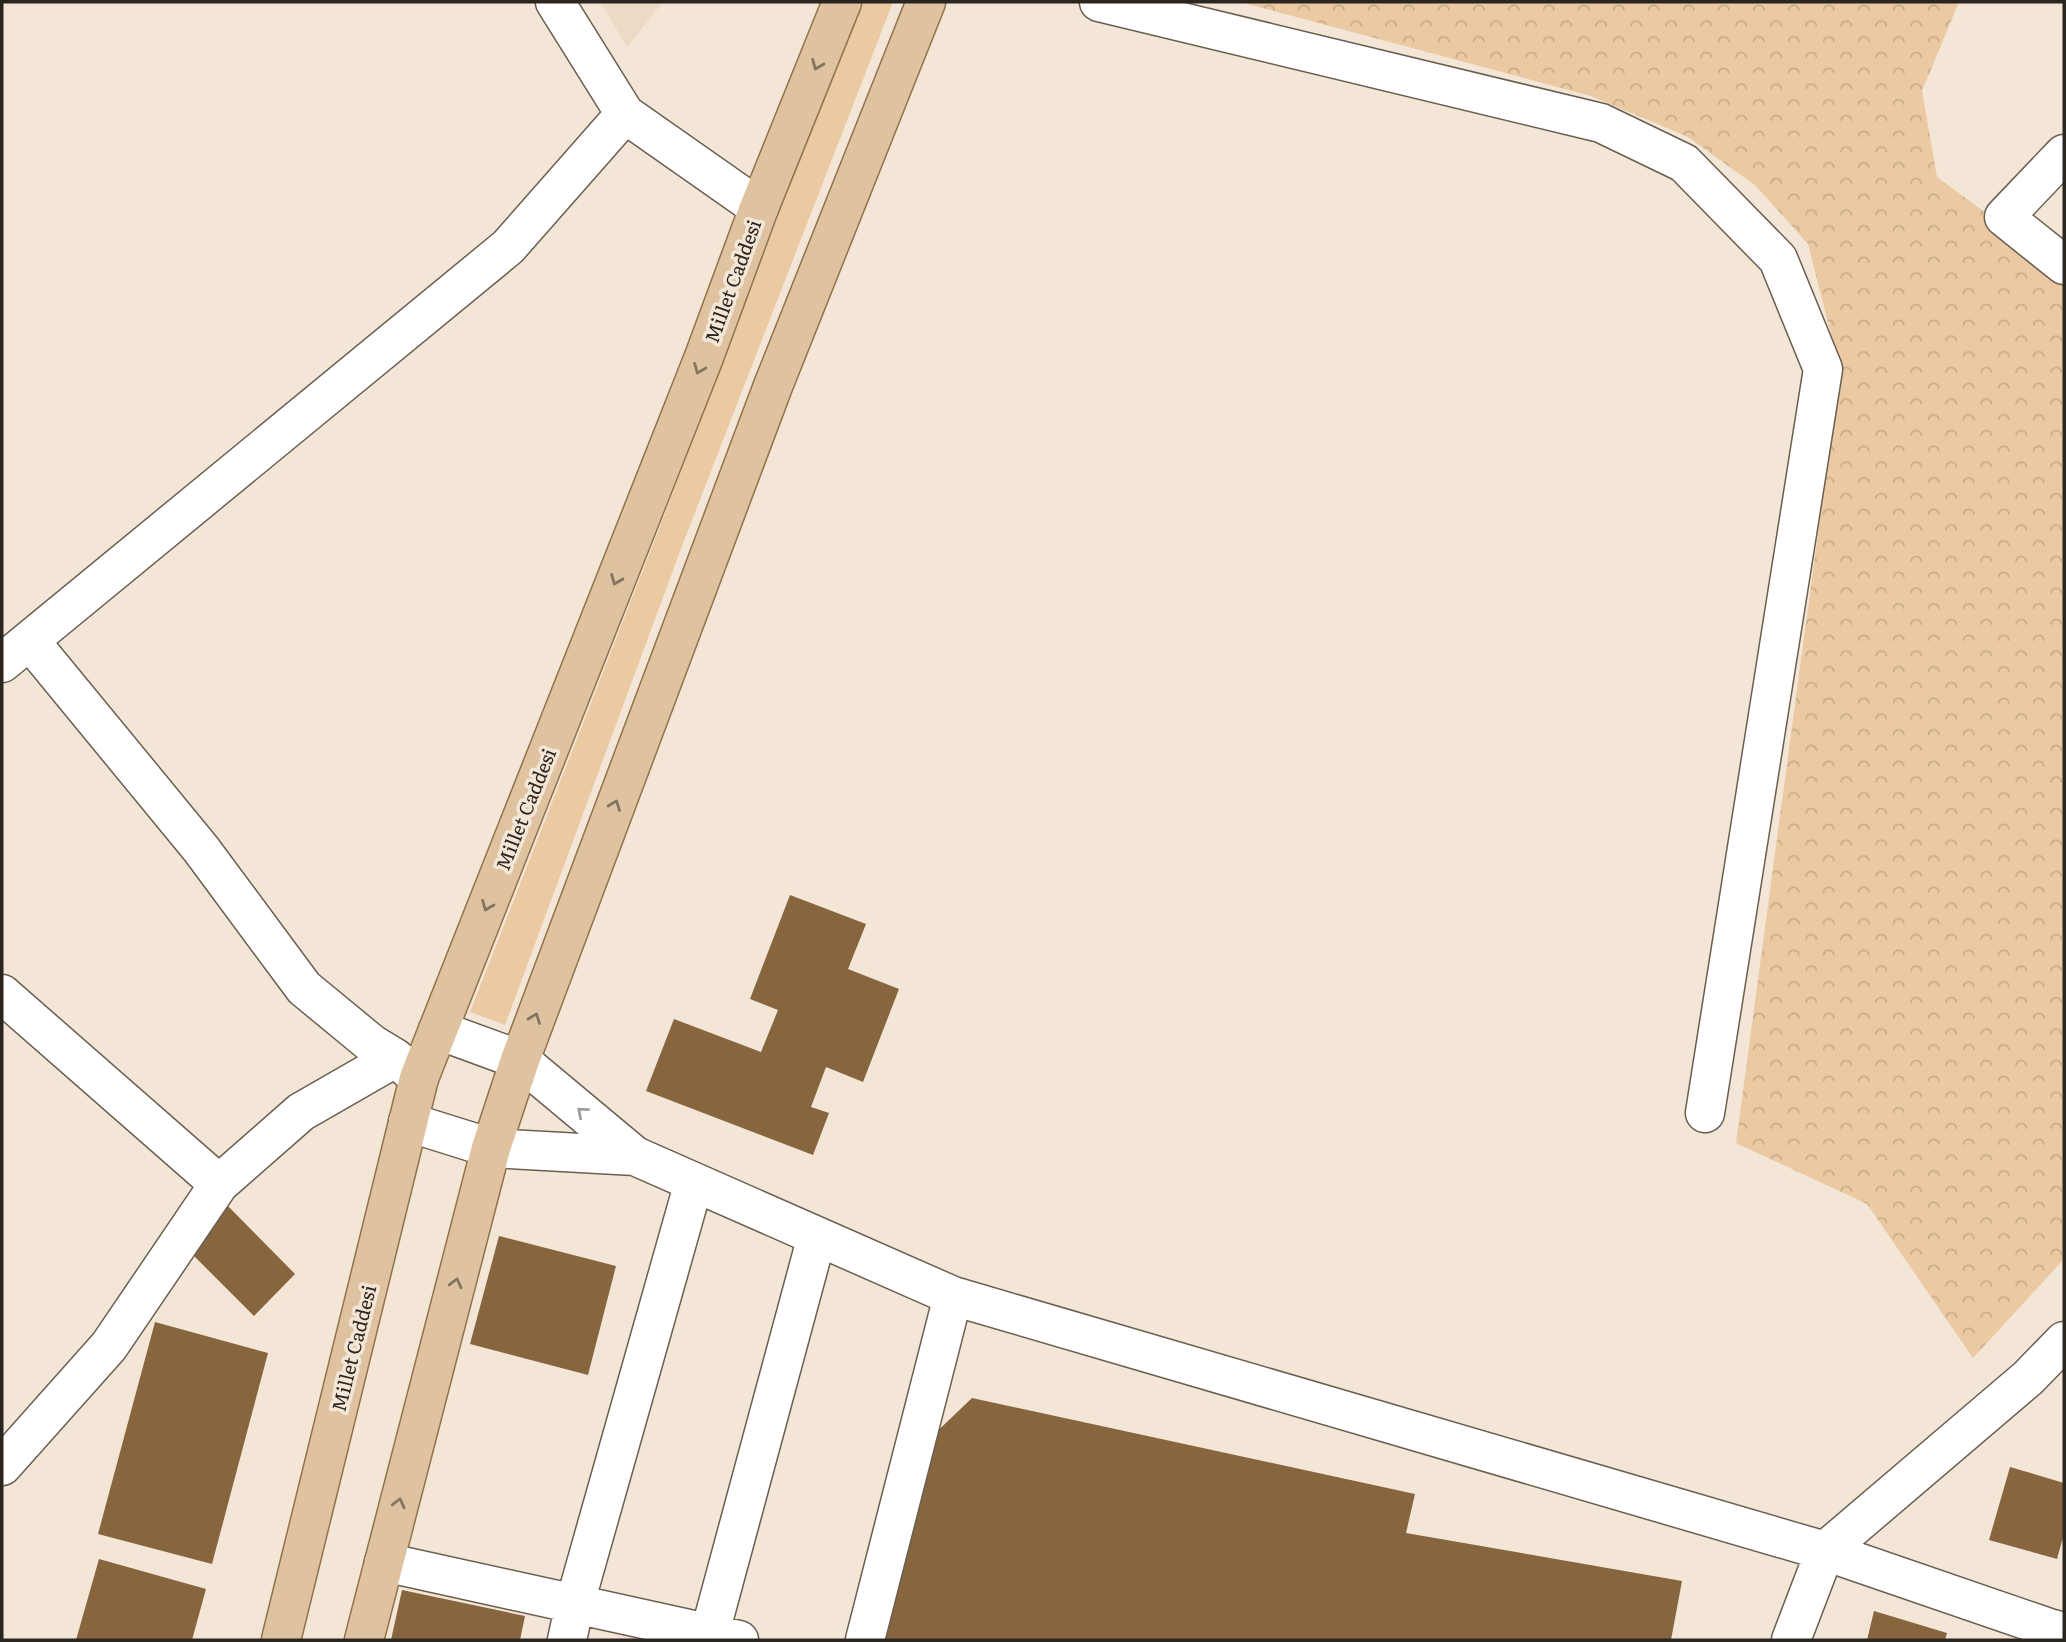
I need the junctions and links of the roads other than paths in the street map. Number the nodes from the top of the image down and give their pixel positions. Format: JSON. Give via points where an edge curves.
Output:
{"nodes":[{"id":1,"x":555,"y":2,"type":"edge"},
{"id":2,"x":842,"y":2,"type":"edge"},
{"id":3,"x":926,"y":2,"type":"edge"},
{"id":4,"x":1100,"y":2,"type":"edge"},
{"id":5,"x":625,"y":114,"type":"junction"},
{"id":6,"x":2064,"y":154,"type":"edge"},
{"id":7,"x":759,"y":208,"type":"junction"},
{"id":8,"x":2064,"y":265,"type":"edge"},
{"id":9,"x":16,"y":652,"type":"edge"},
{"id":10,"x":2,"y":994,"type":"edge"},
{"id":11,"x":438,"y":1030,"type":"junction"},
{"id":12,"x":520,"y":1060,"type":"junction"},
{"id":13,"x":407,"y":1068,"type":"junction"},
{"id":14,"x":1705,"y":1113,"type":"dead end"},
{"id":15,"x":408,"y":1122,"type":"junction"},
{"id":16,"x":491,"y":1148,"type":"junction"},
{"id":17,"x":635,"y":1156,"type":"junction"},
{"id":18,"x":694,"y":1182,"type":"junction"},
{"id":19,"x":219,"y":1184,"type":"junction"},
{"id":20,"x":817,"y":1236,"type":"junction"},
{"id":21,"x":953,"y":1296,"type":"junction"},
{"id":22,"x":2064,"y":1341,"type":"edge"},
{"id":23,"x":2,"y":1466,"type":"edge"},
{"id":24,"x":1825,"y":1552,"type":"junction"},
{"id":25,"x":384,"y":1562,"type":"junction"},
{"id":26,"x":575,"y":1603,"type":"junction"},
{"id":27,"x":2053,"y":1633,"type":"edge"},
{"id":28,"x":719,"y":1638,"type":"edge"},
{"id":29,"x":281,"y":1640,"type":"edge"},
{"id":30,"x":364,"y":1640,"type":"edge"},
{"id":31,"x":567,"y":1640,"type":"edge"},
{"id":32,"x":865,"y":1640,"type":"edge"},
{"id":33,"x":1791,"y":1640,"type":"edge"}],
"edges":[{"from":1,"to":5,"type":"street"},
{"from":2,"to":7,"type":"main road","name":"Millet Caddesi","one_way":true},
{"from":12,"to":3,"type":"main road","one_way":true,"via":[[773,386]]},
{"from":4,"to":14,"type":"street","via":[[1601,123],[1684,163],[1778,259],[1823,369]]},
{"from":5,"to":7,"type":"street"},
{"from":5,"to":9,"type":"street","via":[[508,247]]},
{"from":6,"to":8,"type":"street","via":[[2004,216]]},
{"from":7,"to":11,"type":"main road","name":"Millet Caddesi","one_way":true},
{"from":9,"to":13,"type":"street","via":[[201,849],[304,988]]},
{"from":10,"to":19,"type":"street"},
{"from":11,"to":12,"type":"street"},
{"from":11,"to":13,"type":"main road","name":"Millet Caddesi"},
{"from":12,"to":16,"type":"main road"},
{"from":17,"to":12,"type":"street","one_way":true},
{"from":13,"to":15,"type":"main road","name":"Millet Caddesi"},
{"from":13,"to":19,"type":"street","via":[[301,1112]]},
{"from":15,"to":16,"type":"street"},
{"from":15,"to":29,"type":"main road","name":"Millet Caddesi"},
{"from":16,"to":17,"type":"street"},
{"from":25,"to":16,"type":"main road","one_way":true},
{"from":17,"to":18,"type":"street"},
{"from":18,"to":20,"type":"street"},
{"from":18,"to":26,"type":"street"},
{"from":19,"to":23,"type":"street","via":[[109,1346]]},
{"from":20,"to":21,"type":"street"},
{"from":20,"to":28,"type":"street"},
{"from":21,"to":24,"type":"street"},
{"from":21,"to":32,"type":"street"},
{"from":22,"to":24,"type":"street","via":[[2028,1378]]},
{"from":24,"to":27,"type":"street"},
{"from":24,"to":33,"type":"street"},
{"from":25,"to":26,"type":"street"},
{"from":25,"to":30,"type":"main road"},
{"from":26,"to":28,"type":"street"},
{"from":26,"to":31,"type":"street"}]}
